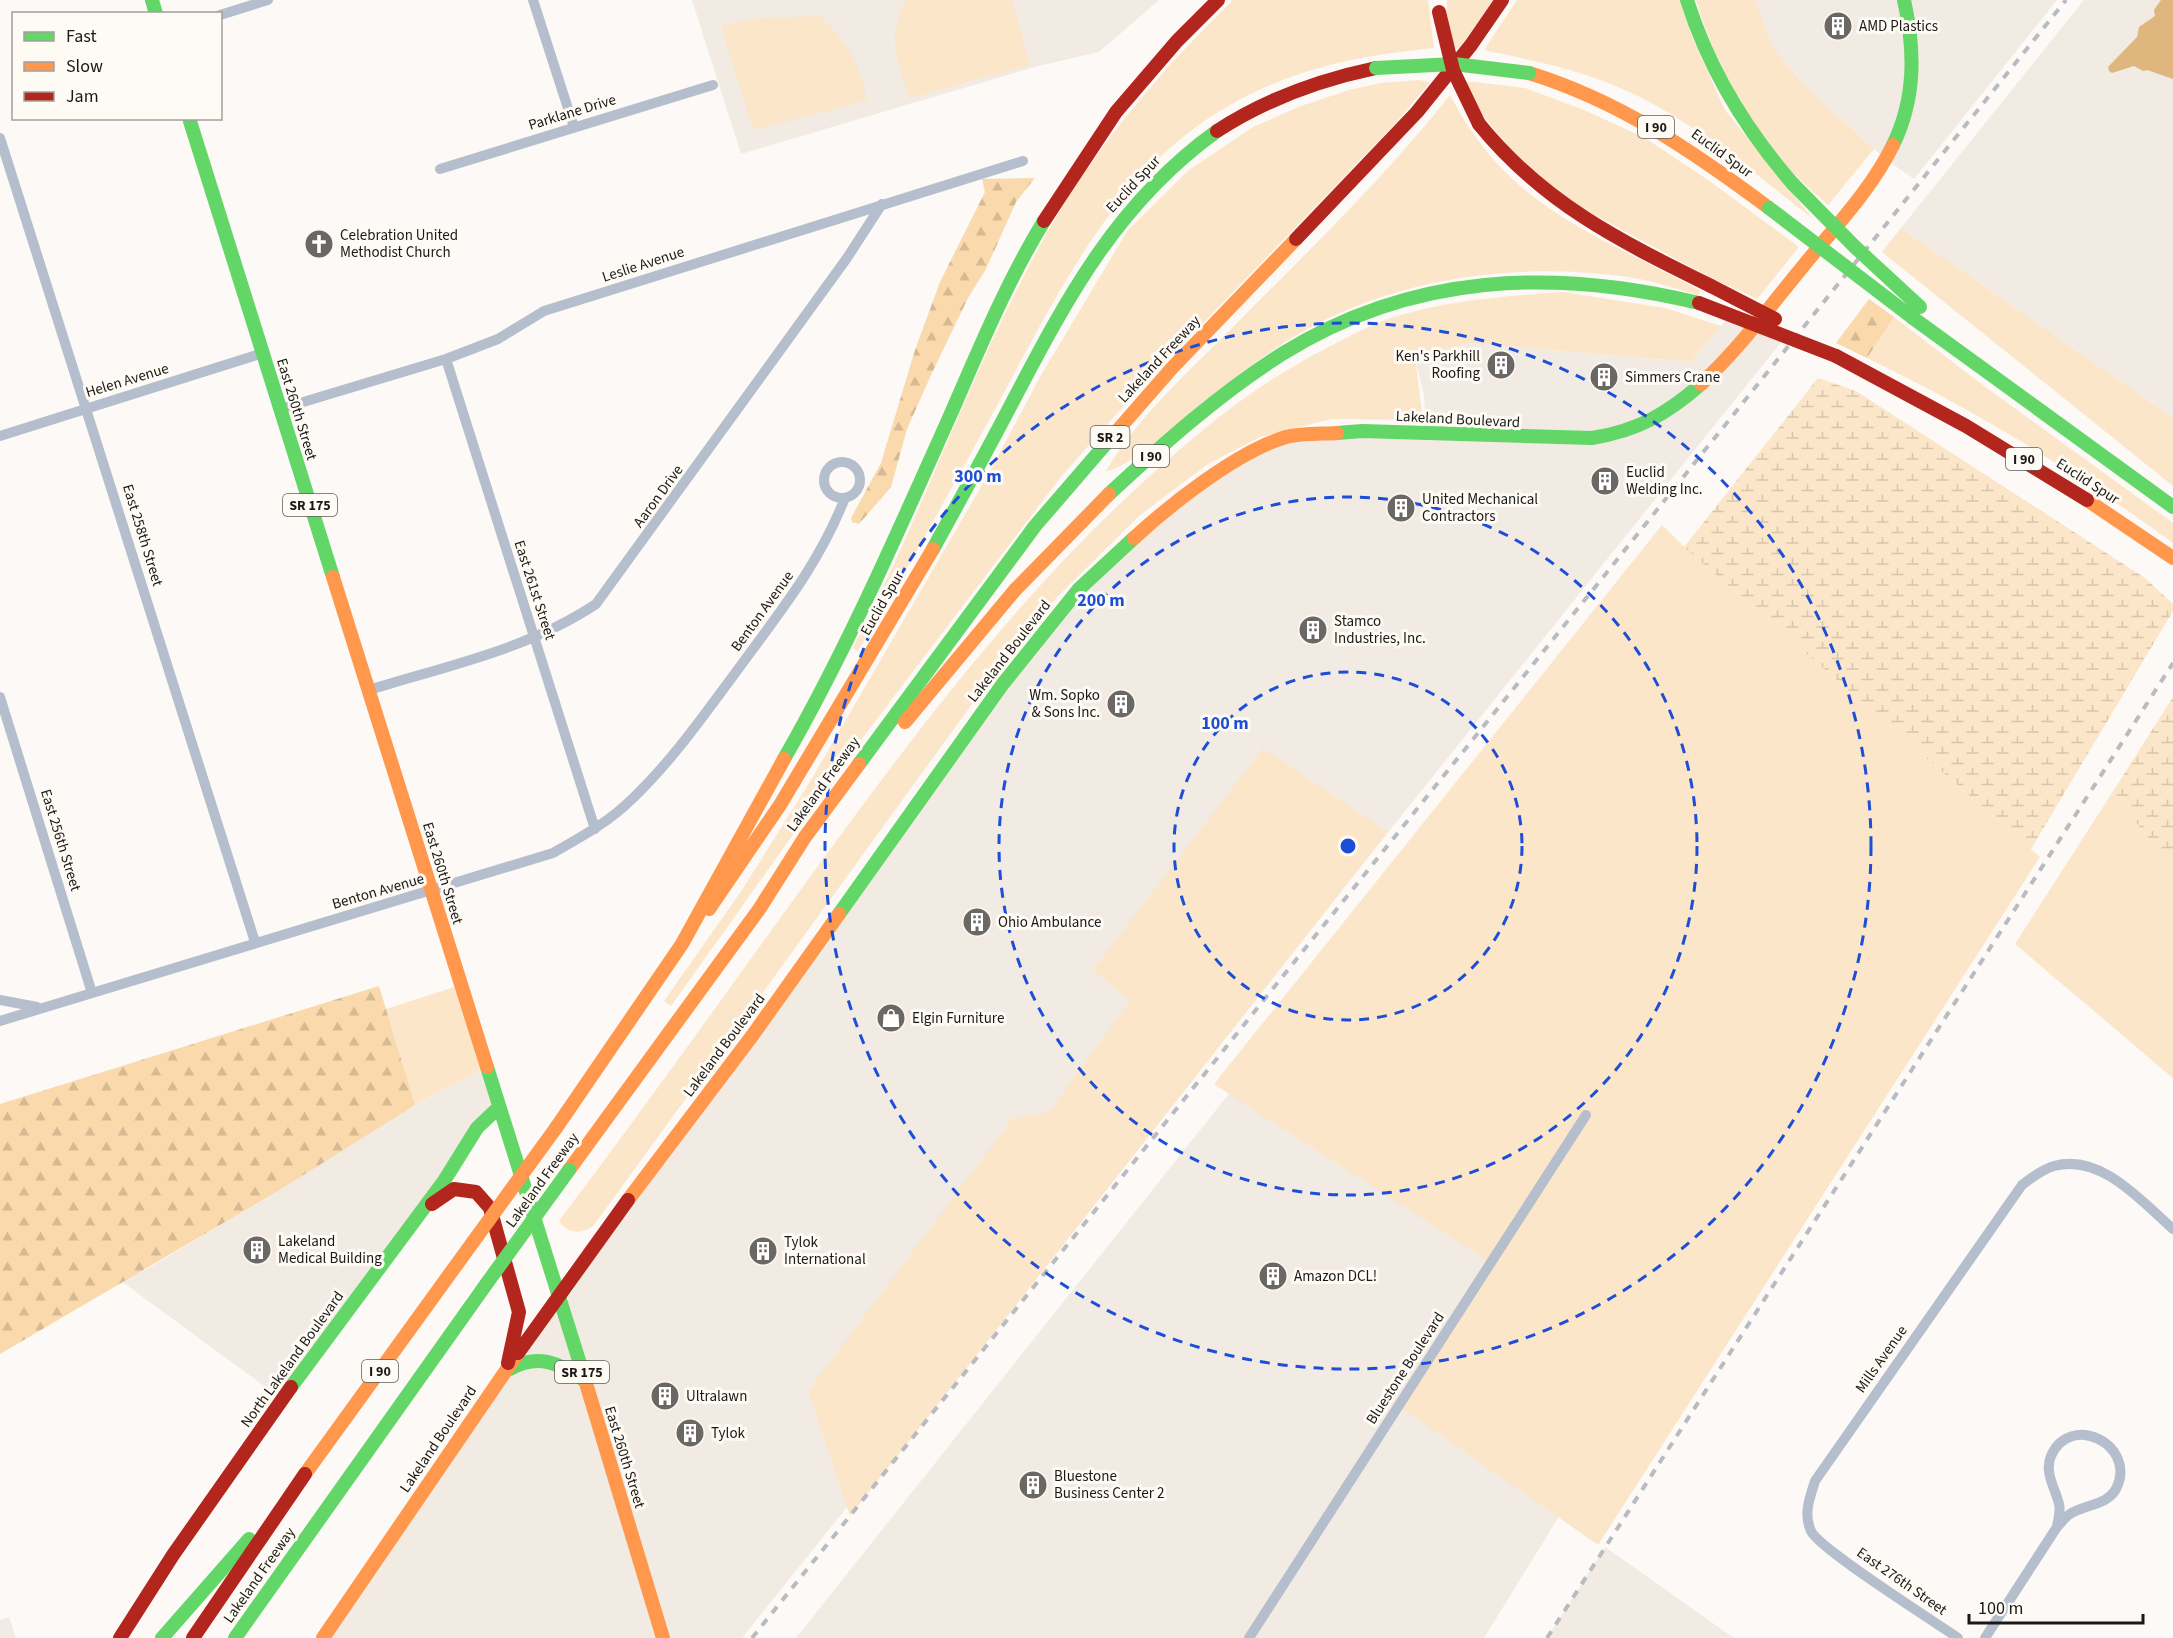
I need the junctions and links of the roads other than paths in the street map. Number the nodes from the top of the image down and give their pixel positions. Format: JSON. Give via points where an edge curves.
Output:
{"nodes":[{"id":1,"x":268,"y":0,"type":"edge"},
{"id":2,"x":533,"y":0,"type":"edge"},
{"id":3,"x":1218,"y":0,"type":"edge"},
{"id":4,"x":1502,"y":0,"type":"edge"},
{"id":5,"x":1687,"y":0,"type":"edge"},
{"id":6,"x":1904,"y":0,"type":"edge"},
{"id":7,"x":1439,"y":6,"type":"edge"},
{"id":8,"x":222,"y":14,"type":"edge"},
{"id":9,"x":713,"y":85,"type":"dead end"},
{"id":10,"x":190,"y":120,"type":"edge"},
{"id":11,"x":574,"y":127,"type":"junction"},
{"id":12,"x":0,"y":138,"type":"edge"},
{"id":13,"x":1023,"y":161,"type":"dead end"},
{"id":14,"x":440,"y":169,"type":"dead end"},
{"id":15,"x":882,"y":204,"type":"junction"},
{"id":16,"x":1917,"y":312,"type":"junction"},
{"id":17,"x":263,"y":353,"type":"junction"},
{"id":18,"x":1836,"y":356,"type":"junction"},
{"id":19,"x":446,"y":359,"type":"junction"},
{"id":20,"x":87,"y":409,"type":"junction"},
{"id":21,"x":280,"y":409,"type":"junction"},
{"id":22,"x":0,"y":436,"type":"edge"},
{"id":23,"x":845,"y":498,"type":"dead end"},
{"id":24,"x":2173,"y":507,"type":"edge"},
{"id":25,"x":2173,"y":558,"type":"edge"},
{"id":26,"x":534,"y":639,"type":"junction"},
{"id":27,"x":369,"y":690,"type":"junction"},
{"id":28,"x":0,"y":697,"type":"edge"},
{"id":29,"x":595,"y":829,"type":"junction"},
{"id":30,"x":432,"y":891,"type":"junction"},
{"id":31,"x":760,"y":909,"type":"junction"},
{"id":32,"x":255,"y":942,"type":"junction"},
{"id":33,"x":682,"y":944,"type":"junction"},
{"id":34,"x":93,"y":993,"type":"junction"},
{"id":35,"x":0,"y":1000,"type":"edge"},
{"id":36,"x":40,"y":1007,"type":"junction"},
{"id":37,"x":0,"y":1021,"type":"edge"},
{"id":38,"x":499,"y":1107,"type":"junction"},
{"id":39,"x":1586,"y":1115,"type":"dead end"},
{"id":40,"x":420,"y":1213,"type":"junction"},
{"id":41,"x":2173,"y":1229,"type":"edge"},
{"id":42,"x":560,"y":1298,"type":"junction"},
{"id":43,"x":504,"y":1371,"type":"junction"},
{"id":44,"x":584,"y":1380,"type":"junction"},
{"id":45,"x":286,"y":1500,"type":"junction"},
{"id":46,"x":2057,"y":1527,"type":"junction"},
{"id":47,"x":1830,"y":1550,"type":"joint"},
{"id":48,"x":255,"y":1608,"type":"junction"},
{"id":49,"x":120,"y":1638,"type":"edge"},
{"id":50,"x":162,"y":1638,"type":"edge"},
{"id":51,"x":194,"y":1638,"type":"edge"},
{"id":52,"x":235,"y":1638,"type":"edge"},
{"id":53,"x":241,"y":1638,"type":"edge"},
{"id":54,"x":323,"y":1638,"type":"edge"},
{"id":55,"x":663,"y":1638,"type":"edge"},
{"id":56,"x":1249,"y":1638,"type":"edge"},
{"id":57,"x":1958,"y":1638,"type":"edge"},
{"id":58,"x":1984,"y":1638,"type":"edge"}],
"edges":[{"from":1,"to":8,"type":"street"},
{"from":2,"to":11,"type":"street"},
{"from":3,"to":33,"type":"main road","name":"Lakeland Freeway","via":[[1116,112],[1042,223],[990,325],[852,632]]},
{"from":4,"to":31,"type":"main road","name":"Lakeland Freeway","number":"SR 2","via":[[1417,112],[1165,375],[1035,526],[804,837]]},
{"from":5,"to":16,"type":"main road","bridge":true,"via":[[1708,60],[1757,143]]},
{"from":6,"to":42,"type":"main road","name":"Lakeland Boulevard","via":[[1914,42],[1912,75],[1906,113],[1889,150],[1869,183],[1713,375],[1662,416],[1615,435],[1582,439],[1362,430],[1287,437],[1232,462],[1160,514],[1079,589],[1002,685]]},
{"from":7,"to":18,"type":"main road","bridge":true,"via":[[1451,66],[1464,98],[1479,124],[1515,166],[1561,204],[1623,241],[1791,327]]},
{"from":9,"to":11,"type":"street","name":"Parklane Drive"},
{"from":10,"to":17,"type":"main road","name":"East 260th Street","number":"SR 175"},
{"from":11,"to":14,"type":"street","name":"Parklane Drive"},
{"from":12,"to":20,"type":"street","name":"East 258th Street"},
{"from":13,"to":15,"type":"street","name":"Leslie Avenue"},
{"from":15,"to":19,"type":"street","name":"Leslie Avenue","via":[[544,311],[498,339]]},
{"from":15,"to":26,"type":"street","name":"Aaron Drive","via":[[596,604]]},
{"from":16,"to":24,"type":"main road","name":"Euclid Spur","number":"I 90","via":[[2006,384]]},
{"from":16,"to":33,"type":"main road","name":"Euclid Spur","number":"I 90","bridge":true,"via":[[1691,150],[1637,116],[1578,89],[1529,73],[1445,63],[1376,68],[1311,84],[1268,102],[1228,124],[1172,165],[1122,219],[1082,276],[952,515],[850,690],[728,885]]},
{"from":17,"to":20,"type":"street","name":"Helen Avenue"},
{"from":17,"to":21,"type":"main road","name":"East 260th Street","number":"SR 175"},
{"from":18,"to":25,"type":"main road","name":"Euclid Spur","number":"I 90","via":[[2017,454]]},
{"from":18,"to":31,"type":"main road","name":"Euclid Spur","number":"I 90","bridge":true,"via":[[1699,303],[1644,289],[1592,282],[1487,283],[1425,295],[1324,331],[1268,363],[1216,401],[1149,458],[1033,571],[917,707]]},
{"from":19,"to":21,"type":"street","name":"Leslie Avenue"},
{"from":19,"to":26,"type":"street","name":"East 261st Street"},
{"from":20,"to":22,"type":"street","name":"Helen Avenue"},
{"from":20,"to":32,"type":"street","name":"East 258th Street"},
{"from":21,"to":27,"type":"main road","name":"East 260th Street","number":"SR 175"},
{"from":23,"to":29,"type":"street","name":"Benton Avenue","via":[[829,538],[805,579],[680,747],[631,800]]},
{"from":26,"to":27,"type":"street","name":"Aaron Drive"},
{"from":26,"to":29,"type":"street","name":"East 261st Street"},
{"from":27,"to":30,"type":"main road","name":"East 260th Street","number":"SR 175"},
{"from":28,"to":34,"type":"street","name":"East 256th Street"},
{"from":29,"to":30,"type":"street","name":"Benton Avenue","via":[[553,853]]},
{"from":30,"to":32,"type":"street","name":"Benton Avenue"},
{"from":30,"to":38,"type":"main road","name":"East 260th Street","number":"SR 175"},
{"from":31,"to":48,"type":"main road","name":"Lakeland Freeway","number":"I 90","bridge":true},
{"from":32,"to":34,"type":"street","name":"Benton Avenue"},
{"from":33,"to":45,"type":"main road","name":"Lakeland Freeway","number":"I 90","bridge":true,"via":[[556,1128]]},
{"from":34,"to":36,"type":"street","name":"Benton Avenue"},
{"from":35,"to":36,"type":"street","name":"Benton Avenue"},
{"from":36,"to":37,"type":"street","name":"Benton Avenue"},
{"from":38,"to":40,"type":"main road","name":"North Lakeland Boulevard","via":[[477,1128]]},
{"from":38,"to":42,"type":"main road","name":"East 260th Street","number":"SR 175"},
{"from":39,"to":56,"type":"street","name":"Bluestone Boulevard"},
{"from":40,"to":43,"type":"main road","via":[[454,1189],[476,1192],[490,1208],[519,1312]]},
{"from":40,"to":49,"type":"main road","name":"North Lakeland Boulevard","via":[[282,1399]]},
{"from":41,"to":47,"type":"street","name":"Mills Avenue","via":[[2115,1179],[2078,1164],[2054,1166],[2016,1190],[1815,1481],[1807,1504],[1811,1531]]},
{"from":42,"to":43,"type":"main road","name":"Lakeland Boulevard"},
{"from":42,"to":44,"type":"main road","name":"East 260th Street","number":"SR 175"},
{"from":43,"to":44,"type":"main road","via":[[523,1360],[547,1360],[565,1366]]},
{"from":43,"to":54,"type":"main road","name":"Lakeland Boulevard"},
{"from":44,"to":55,"type":"main road","name":"East 260th Street","number":"SR 175"},
{"from":45,"to":50,"type":"main road"},
{"from":45,"to":51,"type":"main road","name":"Lakeland Freeway","number":"I 90"},
{"from":46,"to":46,"type":"street","via":[[2069,1514],[2096,1504],[2116,1489],[2120,1465],[2109,1443],[2097,1436],[2068,1437],[2050,1457],[2049,1471],[2060,1507]]},
{"from":46,"to":58,"type":"street"},
{"from":47,"to":57,"type":"street","name":"East 276th Street"},
{"from":48,"to":52,"type":"main road","name":"Lakeland Freeway","number":"I 90"},
{"from":48,"to":53,"type":"main road"}]}
